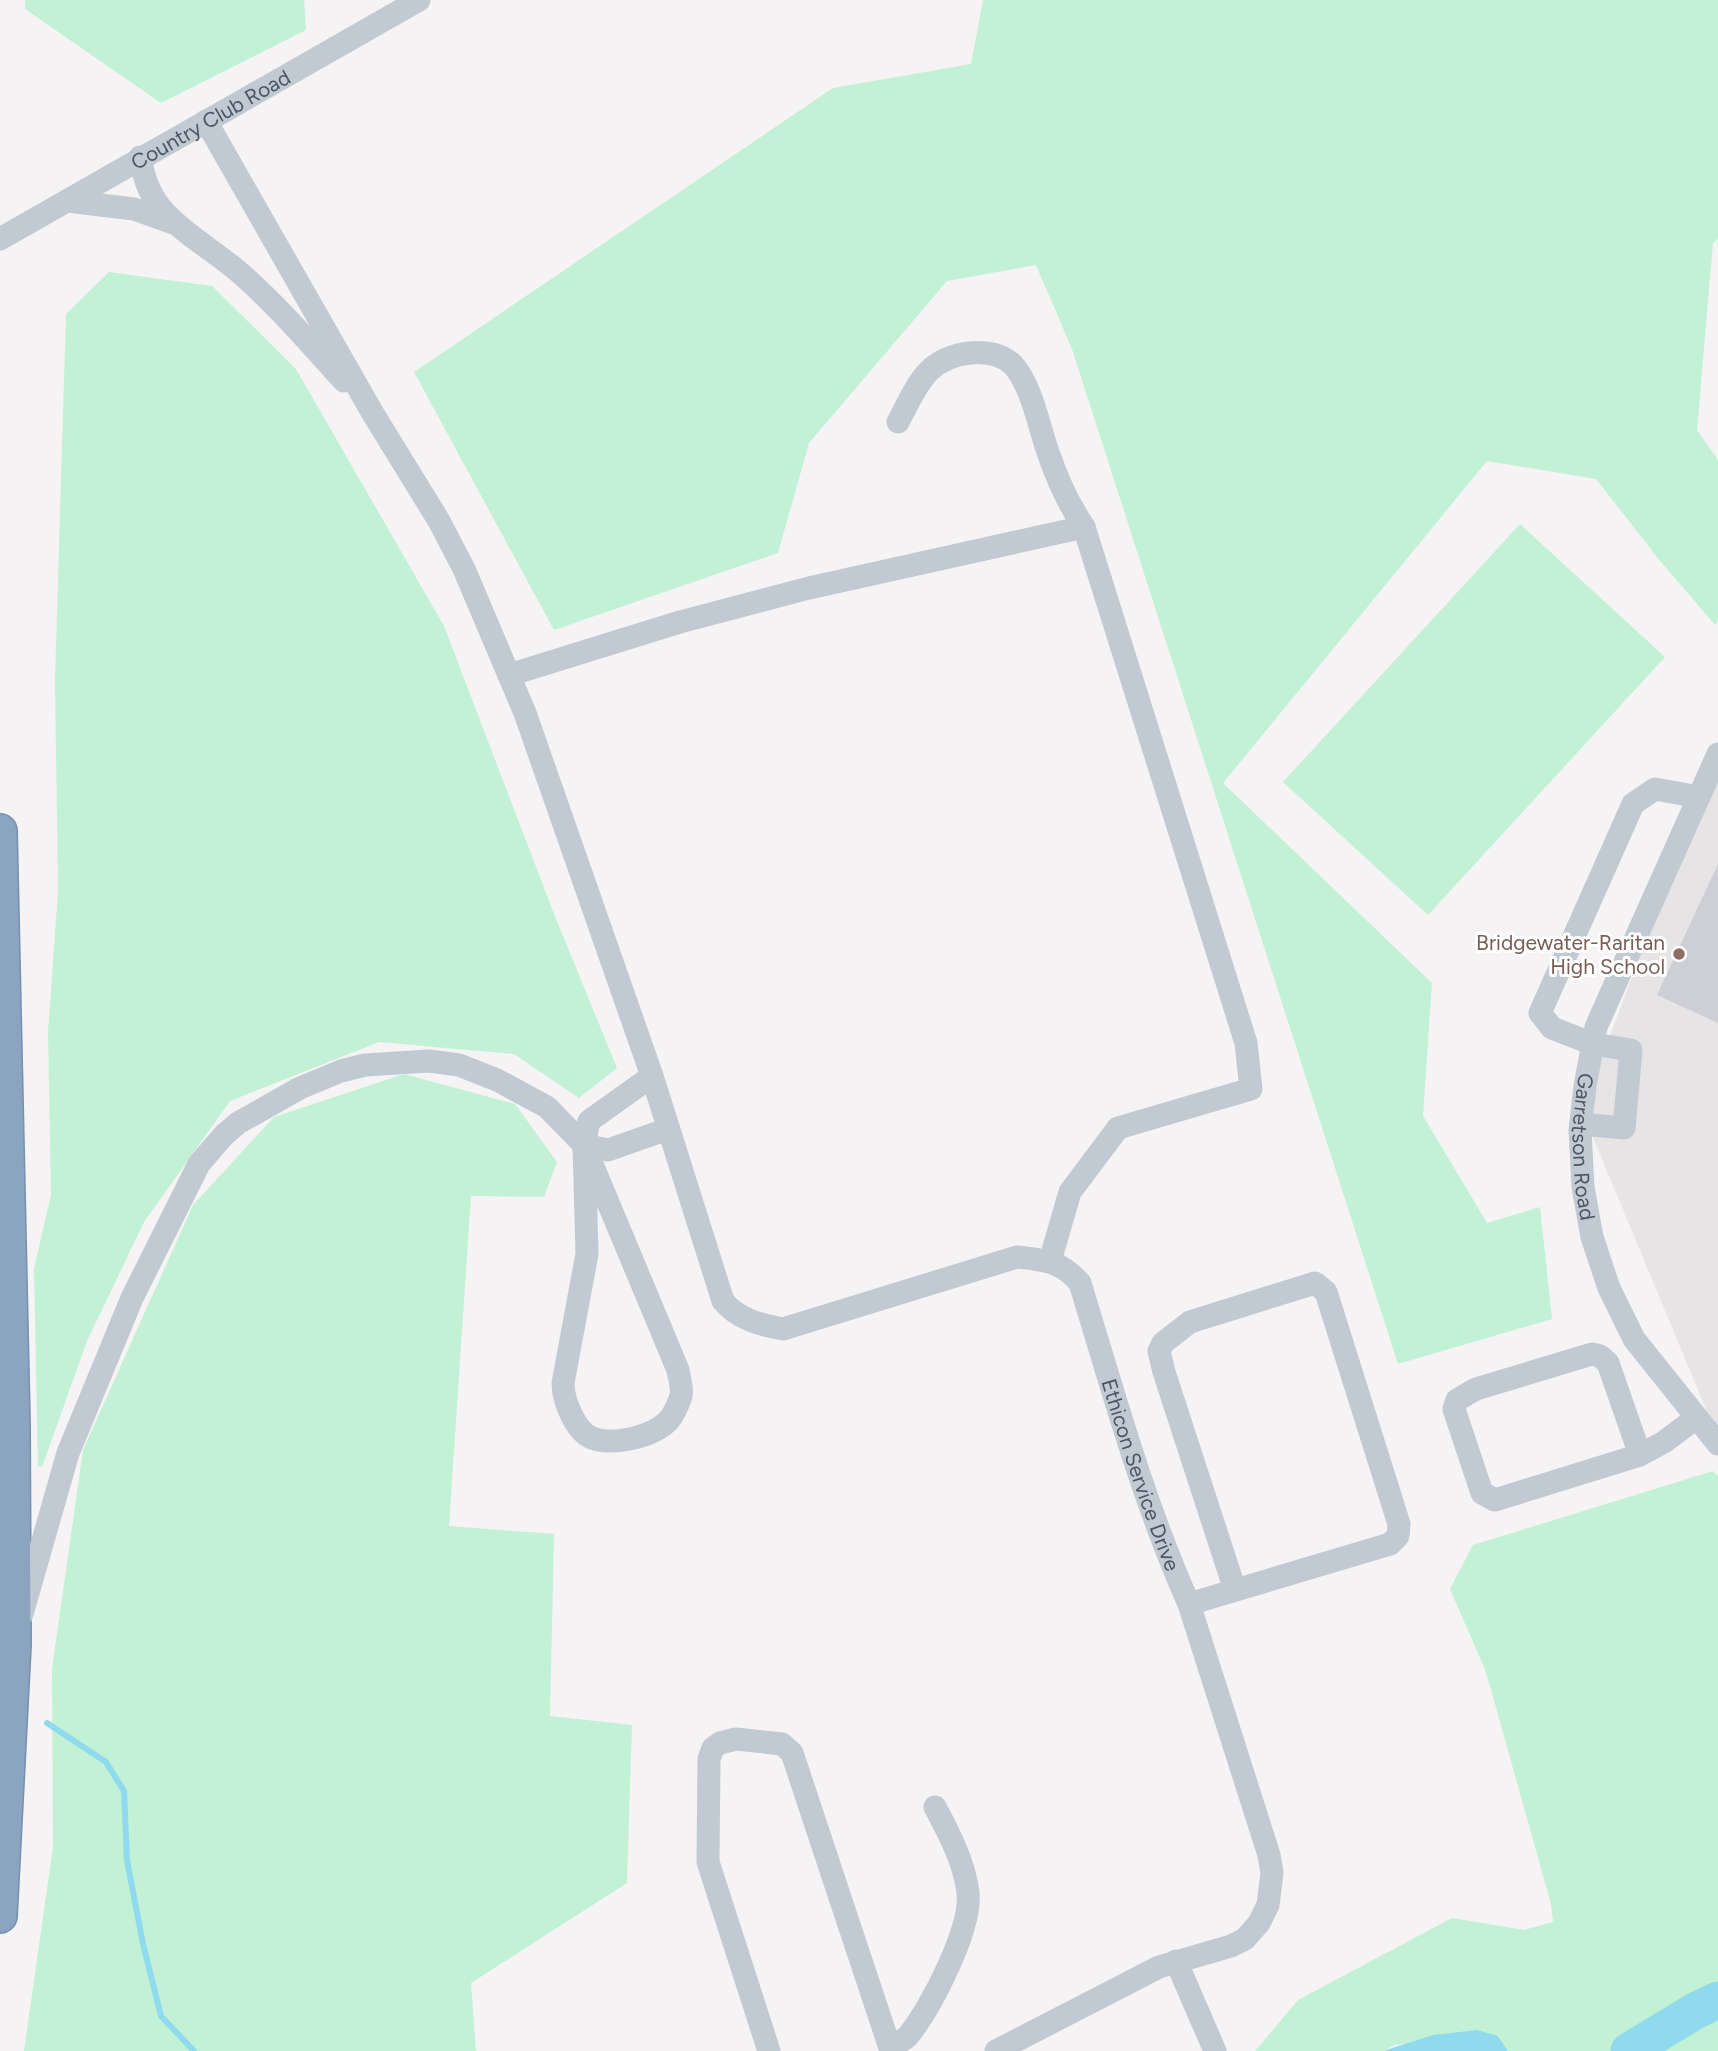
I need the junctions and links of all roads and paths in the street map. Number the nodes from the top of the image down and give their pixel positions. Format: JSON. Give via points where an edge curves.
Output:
{"nodes":[{"id":1,"x":419,"y":0,"type":"edge"},
{"id":2,"x":206,"y":121,"type":"junction"},
{"id":3,"x":140,"y":157,"type":"junction"},
{"id":4,"x":66,"y":201,"type":"junction"},
{"id":5,"x":177,"y":224,"type":"junction"},
{"id":6,"x":0,"y":239,"type":"edge"},
{"id":7,"x":372,"y":412,"type":"junction"},
{"id":8,"x":898,"y":422,"type":"dead end"},
{"id":9,"x":1084,"y":527,"type":"junction"},
{"id":10,"x":509,"y":675,"type":"junction"},
{"id":11,"x":1718,"y":754,"type":"edge"},
{"id":12,"x":1699,"y":797,"type":"junction"},
{"id":13,"x":0,"y":831,"type":"edge"},
{"id":14,"x":1593,"y":1044,"type":"junction"},
{"id":15,"x":652,"y":1076,"type":"junction"},
{"id":16,"x":1581,"y":1124,"type":"junction"},
{"id":17,"x":668,"y":1129,"type":"junction"},
{"id":18,"x":584,"y":1144,"type":"junction"},
{"id":19,"x":1050,"y":1261,"type":"junction"},
{"id":20,"x":1696,"y":1418,"type":"junction"},
{"id":21,"x":1718,"y":1444,"type":"edge"},
{"id":22,"x":1640,"y":1455,"type":"junction"},
{"id":23,"x":1235,"y":1590,"type":"junction"},
{"id":24,"x":1189,"y":1604,"type":"junction"},
{"id":25,"x":14,"y":1644,"type":"junction"},
{"id":26,"x":935,"y":1807,"type":"dead end"},
{"id":27,"x":0,"y":1916,"type":"edge"},
{"id":28,"x":1176,"y":1961,"type":"junction"},
{"id":29,"x":891,"y":2049,"type":"edge"},
{"id":30,"x":769,"y":2051,"type":"edge"},
{"id":31,"x":996,"y":2051,"type":"edge"},
{"id":32,"x":1216,"y":2051,"type":"edge"}],
"edges":[{"from":1,"to":2,"type":"street","name":"Country Club Road"},
{"from":2,"to":3,"type":"street","name":"Country Club Road"},
{"from":2,"to":7,"type":"street"},
{"from":3,"to":4,"type":"street","name":"Country Club Road"},
{"from":3,"to":5,"type":"street","via":[[158,205]]},
{"from":4,"to":5,"type":"street","via":[[134,209]]},
{"from":4,"to":6,"type":"street","name":"Country Club Road"},
{"from":5,"to":7,"type":"street","via":[[240,273]]},
{"from":7,"to":10,"type":"street","name":"Ethicon Service Drive","via":[[439,520]]},
{"from":8,"to":9,"type":"street","via":[[925,373],[950,355],[987,351],[1013,365],[1033,403],[1070,505]]},
{"from":9,"to":10,"type":"street","via":[[809,588]]},
{"from":9,"to":19,"type":"street","via":[[1246,1043],[1251,1089],[1118,1128],[1070,1192]]},
{"from":10,"to":15,"type":"street","name":"Ethicon Service Drive"},
{"from":11,"to":12,"type":"street","name":"Garretson Road"},
{"from":12,"to":14,"type":"street","name":"Garretson Road","via":[[1596,1027]]},
{"from":12,"to":14,"type":"street","via":[[1655,789],[1633,804],[1540,1013],[1552,1028]]},
{"from":13,"to":25,"type":"highway"},
{"from":14,"to":16,"type":"street","name":"Garretson Road"},
{"from":14,"to":16,"type":"street","via":[[1631,1050],[1623,1128]]},
{"from":15,"to":17,"type":"street","name":"Ethicon Service Drive"},
{"from":15,"to":18,"type":"street","via":[[589,1121]]},
{"from":16,"to":20,"type":"street","name":"Garretson Road","via":[[1583,1188],[1609,1289],[1634,1339]]},
{"from":17,"to":18,"type":"street","via":[[608,1150]]},
{"from":17,"to":19,"type":"street","name":"Ethicon Service Drive","via":[[723,1301],[760,1325],[783,1329],[1017,1257]]},
{"from":18,"to":18,"type":"street","via":[[587,1254],[563,1393],[580,1430],[590,1437],[623,1440],[657,1430],[675,1412],[682,1394],[678,1370]]},
{"from":18,"to":25,"type":"street","via":[[547,1108],[497,1080],[459,1065],[429,1061],[341,1071],[300,1088],[224,1135],[192,1176],[132,1298],[84,1414],[68,1453]]},
{"from":19,"to":24,"type":"street","name":"Ethicon Service Drive","via":[[1070,1270],[1080,1283],[1150,1505]]},
{"from":20,"to":21,"type":"street","name":"Garretson Road"},
{"from":20,"to":22,"type":"street"},
{"from":22,"to":22,"type":"street","via":[[1495,1500],[1482,1493],[1454,1409],[1457,1400],[1476,1389],[1592,1354],[1608,1363]]},
{"from":23,"to":23,"type":"street","via":[[1390,1544],[1399,1532],[1326,1292],[1315,1283],[1197,1318],[1159,1350]]},
{"from":23,"to":24,"type":"street"},
{"from":24,"to":28,"type":"street","name":"Ethicon Service Drive","via":[[1272,1873],[1268,1905],[1253,1932],[1231,1946]]},
{"from":25,"to":27,"type":"highway"},
{"from":26,"to":29,"type":"street","via":[[966,1882],[966,1918],[947,1968],[919,2020],[906,2039]]},
{"from":28,"to":31,"type":"street","name":"Ethicon Service Drive"},
{"from":28,"to":32,"type":"street"},
{"from":29,"to":30,"type":"street","via":[[792,1753],[782,1744],[736,1739],[713,1748],[709,1759],[708,1862]]}]}
